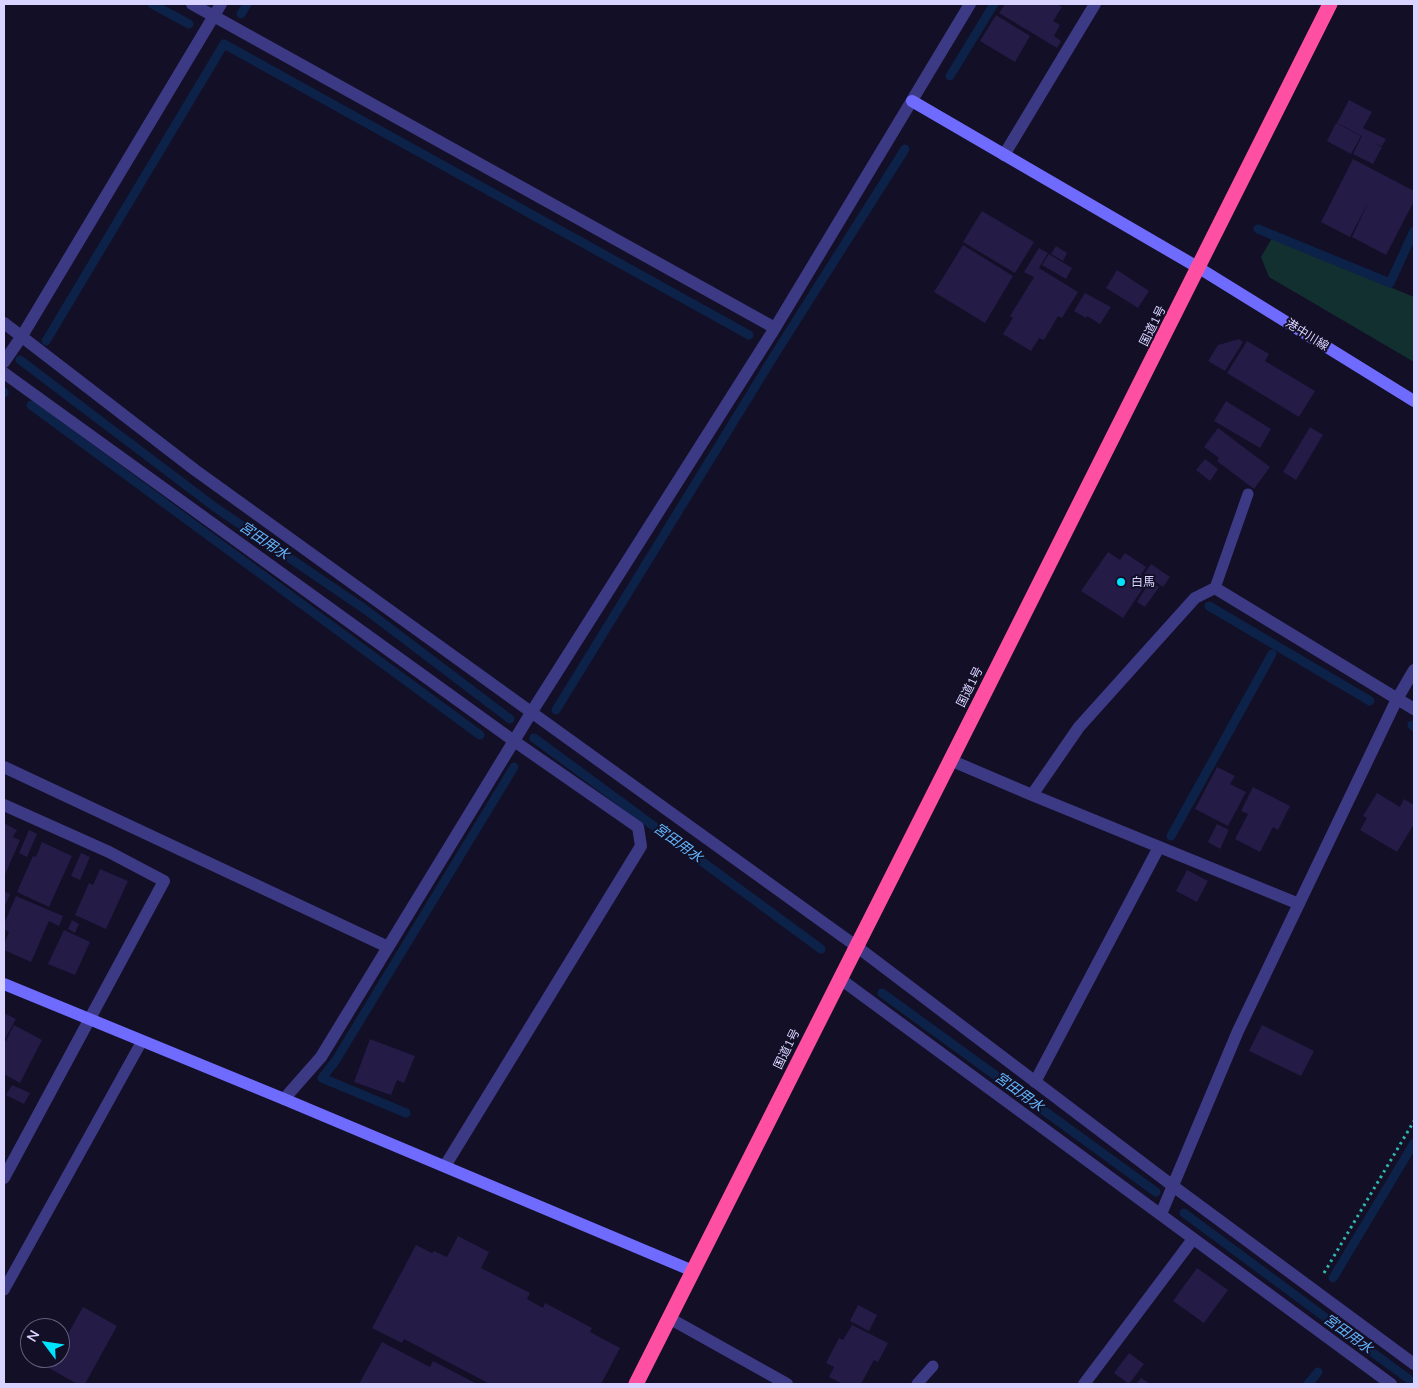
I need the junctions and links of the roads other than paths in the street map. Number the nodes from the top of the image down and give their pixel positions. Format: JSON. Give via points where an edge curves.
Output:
{"nodes":[{"id":1,"x":192,"y":4,"type":"edge"},
{"id":2,"x":221,"y":4,"type":"edge"},
{"id":3,"x":970,"y":4,"type":"edge"},
{"id":4,"x":1094,"y":4,"type":"edge"},
{"id":5,"x":1330,"y":4,"type":"edge"},
{"id":6,"x":214,"y":16,"type":"junction"},
{"id":7,"x":912,"y":101,"type":"junction"},
{"id":8,"x":1004,"y":155,"type":"junction"},
{"id":9,"x":1199,"y":268,"type":"junction"},
{"id":10,"x":4,"y":323,"type":"edge"},
{"id":11,"x":775,"y":328,"type":"junction"},
{"id":12,"x":22,"y":336,"type":"junction"},
{"id":13,"x":4,"y":362,"type":"edge"},
{"id":14,"x":4,"y":372,"type":"edge"},
{"id":15,"x":1414,"y":401,"type":"edge"},
{"id":16,"x":1248,"y":494,"type":"dead end"},
{"id":17,"x":1215,"y":588,"type":"junction"},
{"id":18,"x":1414,"y":670,"type":"edge"},
{"id":19,"x":1398,"y":699,"type":"junction"},
{"id":20,"x":1414,"y":709,"type":"edge"},
{"id":21,"x":531,"y":713,"type":"junction"},
{"id":22,"x":514,"y":741,"type":"junction"},
{"id":23,"x":950,"y":760,"type":"junction"},
{"id":24,"x":4,"y":768,"type":"edge"},
{"id":25,"x":1032,"y":794,"type":"junction"},
{"id":26,"x":4,"y":805,"type":"edge"},
{"id":27,"x":1159,"y":847,"type":"junction"},
{"id":28,"x":1299,"y":904,"type":"junction"},
{"id":29,"x":856,"y":946,"type":"junction"},
{"id":30,"x":388,"y":947,"type":"junction"},
{"id":31,"x":839,"y":978,"type":"junction"},
{"id":32,"x":4,"y":984,"type":"edge"},
{"id":33,"x":89,"y":1020,"type":"junction"},
{"id":34,"x":142,"y":1041,"type":"junction"},
{"id":35,"x":1035,"y":1082,"type":"junction"},
{"id":36,"x":284,"y":1099,"type":"junction"},
{"id":37,"x":445,"y":1166,"type":"junction"},
{"id":38,"x":4,"y":1178,"type":"edge"},
{"id":39,"x":1172,"y":1186,"type":"junction"},
{"id":40,"x":1161,"y":1214,"type":"junction"},
{"id":41,"x":1194,"y":1239,"type":"junction"},
{"id":42,"x":693,"y":1271,"type":"junction"},
{"id":43,"x":4,"y":1290,"type":"edge"},
{"id":44,"x":669,"y":1318,"type":"junction"},
{"id":45,"x":1414,"y":1364,"type":"edge"},
{"id":46,"x":933,"y":1366,"type":"dead end"},
{"id":47,"x":636,"y":1384,"type":"edge"},
{"id":48,"x":788,"y":1384,"type":"edge"},
{"id":49,"x":917,"y":1384,"type":"edge"},
{"id":50,"x":1084,"y":1384,"type":"edge"},
{"id":51,"x":1391,"y":1384,"type":"edge"}],
"edges":[{"from":1,"to":6,"type":"street"},
{"from":2,"to":6,"type":"street"},
{"from":3,"to":7,"type":"street"},
{"from":4,"to":8,"type":"street"},
{"from":5,"to":9,"type":"highway","name":"国道1号"},
{"from":6,"to":11,"type":"street"},
{"from":6,"to":12,"type":"street"},
{"from":7,"to":8,"type":"street","name":"港中川線"},
{"from":7,"to":11,"type":"street"},
{"from":8,"to":9,"type":"street","name":"港中川線"},
{"from":9,"to":15,"type":"street","name":"港中川線"},
{"from":9,"to":23,"type":"highway","name":"国道1号"},
{"from":10,"to":12,"type":"street"},
{"from":11,"to":21,"type":"street"},
{"from":12,"to":13,"type":"street"},
{"from":12,"to":21,"type":"street","via":[[195,470]]},
{"from":14,"to":22,"type":"street"},
{"from":16,"to":17,"type":"lane"},
{"from":17,"to":19,"type":"street"},
{"from":17,"to":25,"type":"street","via":[[1195,598],[1079,728]]},
{"from":18,"to":19,"type":"street"},
{"from":19,"to":20,"type":"street"},
{"from":19,"to":28,"type":"street"},
{"from":21,"to":22,"type":"street"},
{"from":21,"to":29,"type":"street"},
{"from":22,"to":30,"type":"street"},
{"from":22,"to":37,"type":"street","via":[[638,827],[641,846]]},
{"from":23,"to":25,"type":"street"},
{"from":23,"to":29,"type":"highway","name":"国道1号"},
{"from":24,"to":30,"type":"street"},
{"from":25,"to":27,"type":"street"},
{"from":26,"to":33,"type":"street","via":[[109,852],[164,881]]},
{"from":27,"to":28,"type":"street"},
{"from":27,"to":35,"type":"street"},
{"from":28,"to":39,"type":"street","via":[[1238,1031]]},
{"from":29,"to":31,"type":"highway","name":"国道1号"},
{"from":29,"to":35,"type":"street"},
{"from":30,"to":36,"type":"street","via":[[321,1057]]},
{"from":31,"to":40,"type":"street"},
{"from":31,"to":42,"type":"highway","name":"国道1号"},
{"from":32,"to":33,"type":"street"},
{"from":33,"to":34,"type":"street"},
{"from":33,"to":38,"type":"street"},
{"from":34,"to":36,"type":"street"},
{"from":34,"to":43,"type":"lane"},
{"from":35,"to":39,"type":"street"},
{"from":36,"to":37,"type":"street"},
{"from":37,"to":42,"type":"street"},
{"from":39,"to":40,"type":"street"},
{"from":39,"to":45,"type":"street"},
{"from":40,"to":41,"type":"street"},
{"from":41,"to":50,"type":"street"},
{"from":41,"to":51,"type":"street"},
{"from":42,"to":44,"type":"highway","name":"国道1号"},
{"from":44,"to":47,"type":"highway","name":"国道1号"},
{"from":44,"to":48,"type":"street"},
{"from":46,"to":49,"type":"lane"}]}
